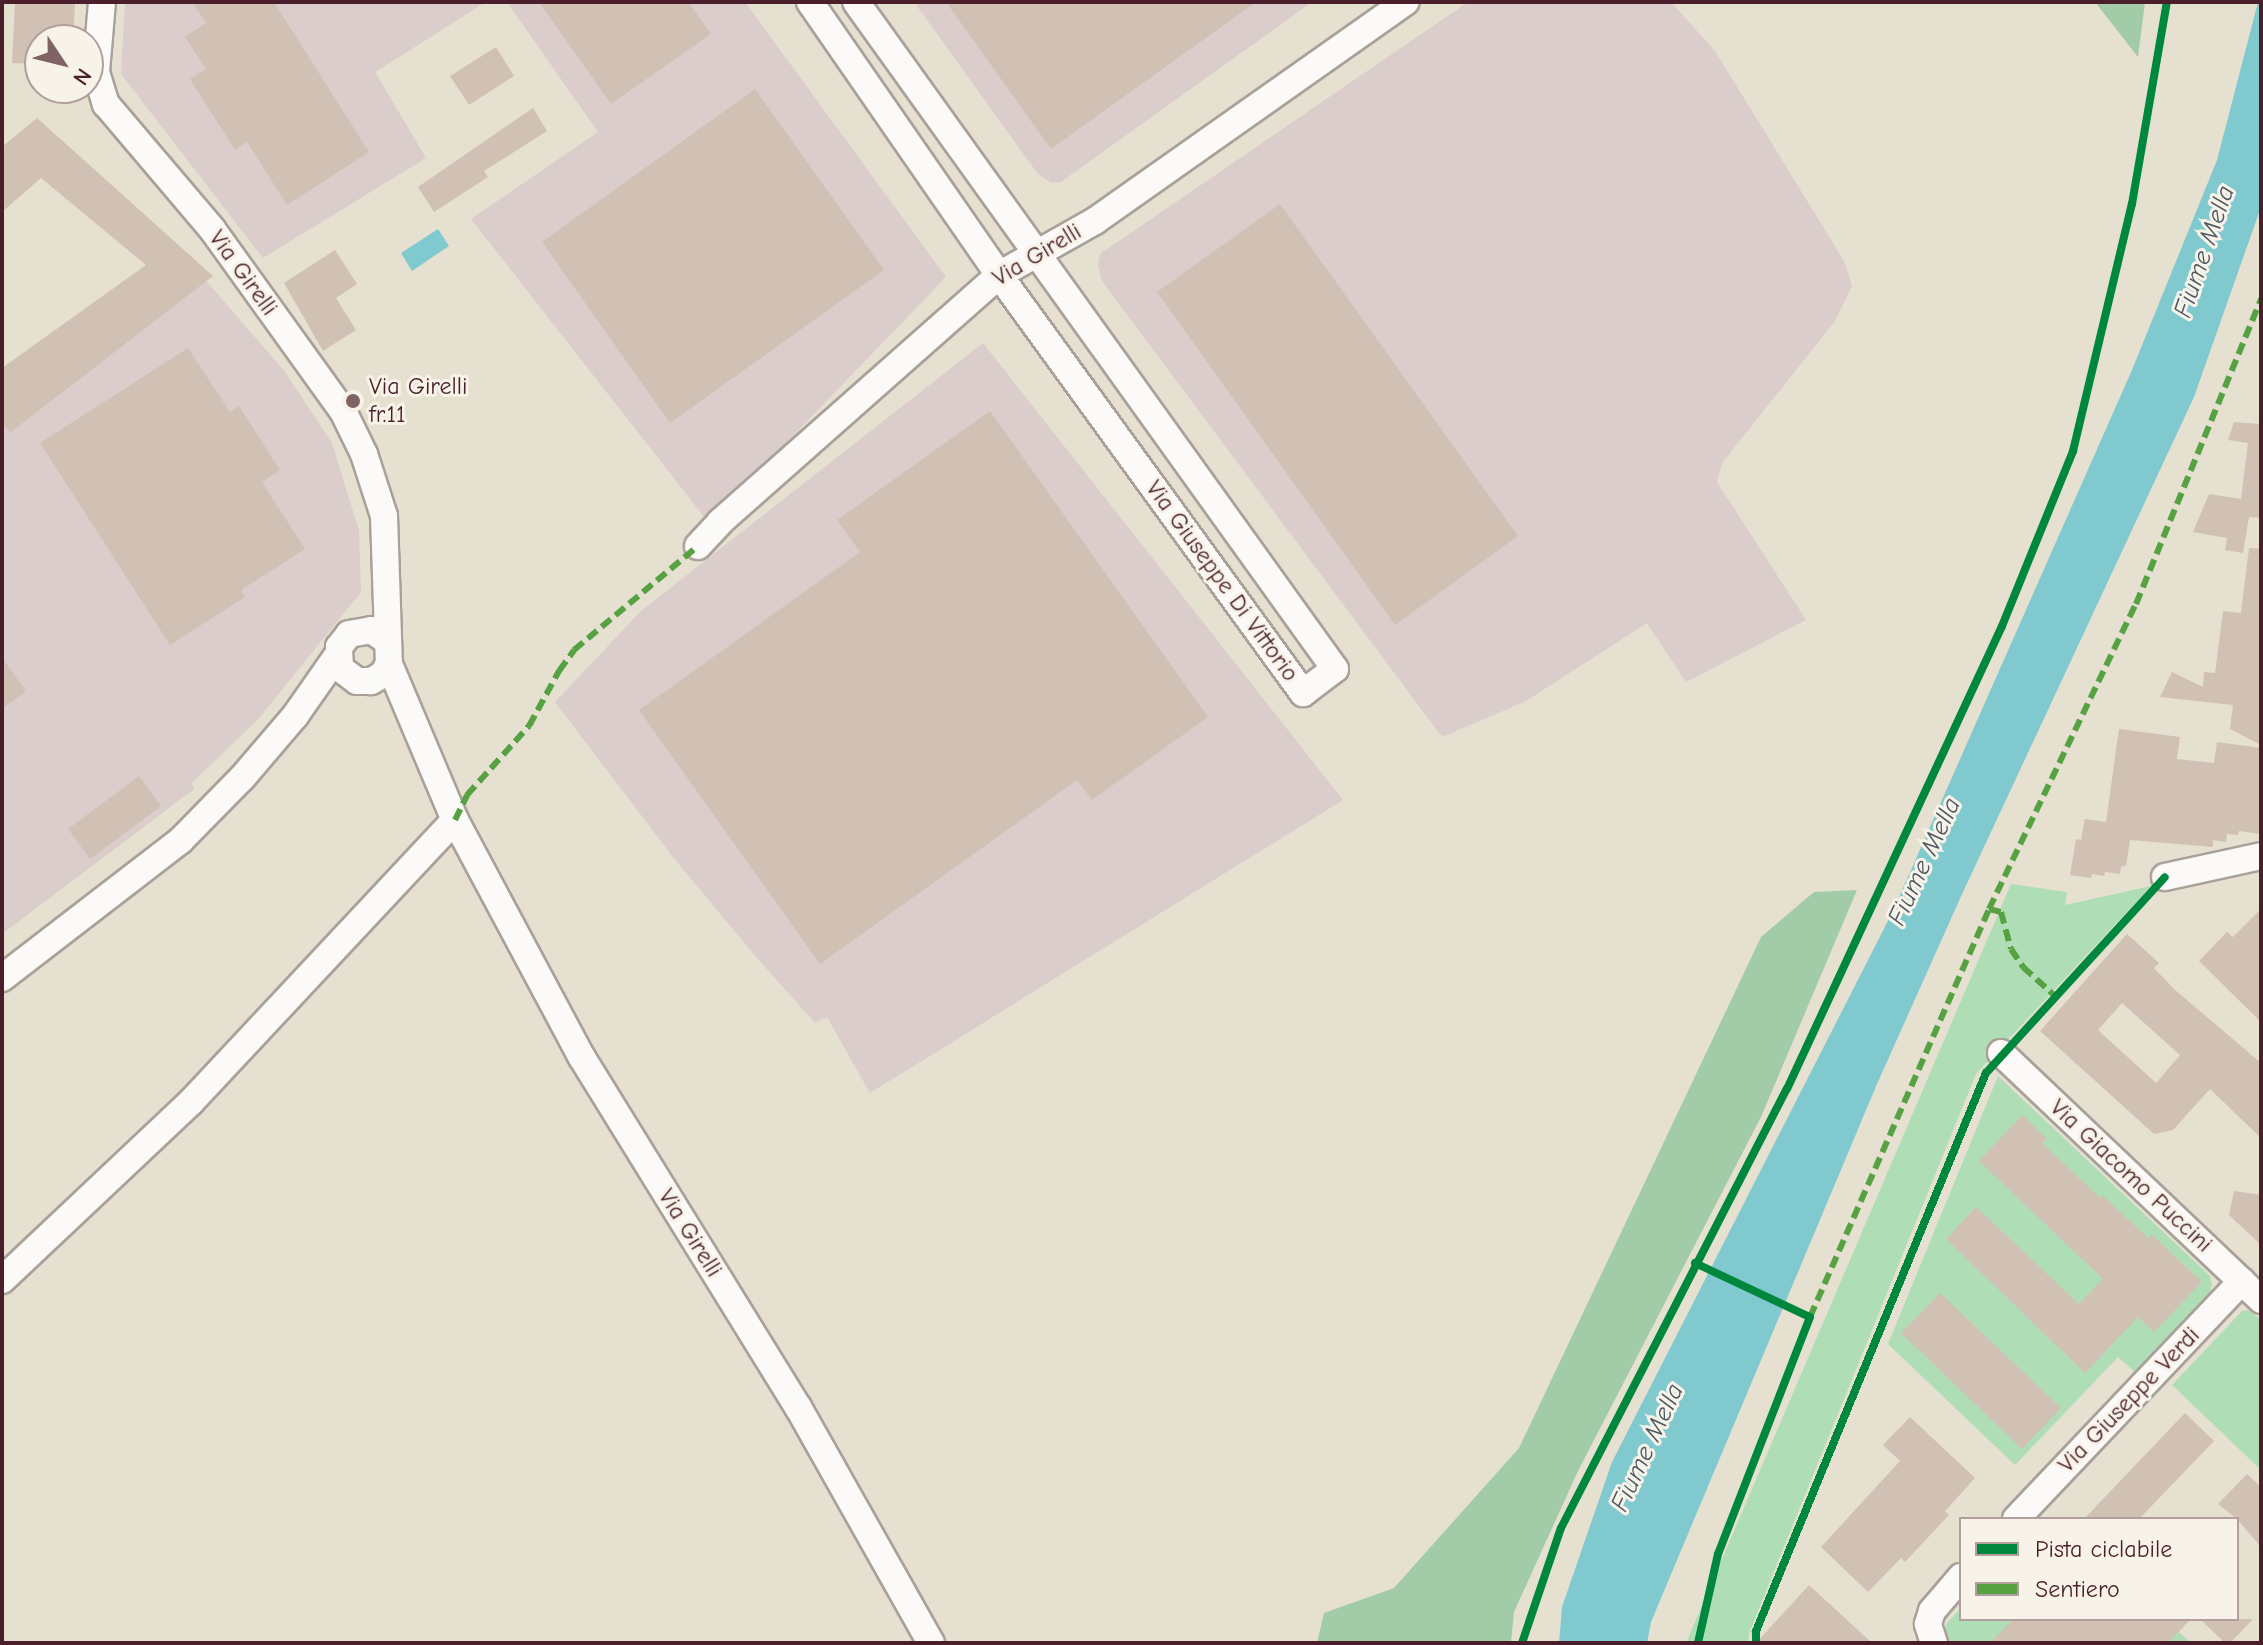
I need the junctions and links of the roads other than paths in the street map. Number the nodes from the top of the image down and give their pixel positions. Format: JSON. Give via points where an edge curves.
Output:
{"nodes":[{"id":1,"x":102,"y":2,"type":"edge"},
{"id":2,"x":810,"y":2,"type":"edge"},
{"id":3,"x":856,"y":2,"type":"edge"},
{"id":4,"x":1406,"y":2,"type":"edge"},
{"id":5,"x":1040,"y":254,"type":"junction"},
{"id":6,"x":999,"y":275,"type":"junction"},
{"id":7,"x":698,"y":546,"type":"dead end"},
{"id":8,"x":388,"y":553,"type":"junction"},
{"id":9,"x":358,"y":630,"type":"junction"},
{"id":10,"x":387,"y":652,"type":"junction"},
{"id":11,"x":337,"y":656,"type":"junction"},
{"id":12,"x":357,"y":681,"type":"junction"},
{"id":13,"x":295,"y":716,"type":"junction"},
{"id":14,"x":455,"y":820,"type":"junction"},
{"id":15,"x":2261,"y":856,"type":"edge"},
{"id":16,"x":2165,"y":877,"type":"dead end"},
{"id":17,"x":2,"y":978,"type":"edge"},
{"id":18,"x":2001,"y":1053,"type":"dead end"},
{"id":19,"x":2,"y":1280,"type":"edge"},
{"id":20,"x":2242,"y":1281,"type":"junction"},
{"id":21,"x":2261,"y":1300,"type":"edge"},
{"id":22,"x":2018,"y":1517,"type":"edge"},
{"id":23,"x":1959,"y":1579,"type":"edge"},
{"id":24,"x":931,"y":1643,"type":"edge"},
{"id":25,"x":1934,"y":1643,"type":"edge"}],
"edges":[{"from":1,"to":8,"type":"street","name":"Via Girelli","via":[[96,72],[106,104],[212,229],[343,411],[384,516]]},
{"from":2,"to":6,"type":"street","name":"Via Giuseppe Di Vittorio"},
{"from":3,"to":5,"type":"street","name":"Via Giuseppe Di Vittorio"},
{"from":4,"to":5,"type":"street","name":"Via Girelli","via":[[1095,221]]},
{"from":5,"to":6,"type":"street","name":"Via Girelli"},
{"from":5,"to":6,"type":"street","name":"Via Giuseppe Di Vittorio","via":[[1335,669],[1303,693]]},
{"from":6,"to":7,"type":"street","name":"Via Girelli"},
{"from":8,"to":9,"type":"street","name":"Via Girelli","via":[[372,608]]},
{"from":8,"to":10,"type":"street","name":"Via Girelli"},
{"from":9,"to":10,"type":"street","via":[[371,630]]},
{"from":9,"to":11,"type":"street","name":"Via Girelli","via":[[344,640]]},
{"from":10,"to":12,"type":"street","via":[[382,675]]},
{"from":10,"to":14,"type":"street","name":"Via Girelli"},
{"from":11,"to":12,"type":"street","via":[[340,668]]},
{"from":11,"to":13,"type":"street","name":"Via Girelli"},
{"from":12,"to":13,"type":"street"},
{"from":13,"to":17,"type":"street","via":[[180,841]]},
{"from":14,"to":19,"type":"street","via":[[191,1102]]},
{"from":14,"to":24,"type":"street","name":"Via Girelli","via":[[581,1056],[798,1407]]},
{"from":15,"to":16,"type":"street"},
{"from":18,"to":20,"type":"street","name":"Via Giacomo Puccini"},
{"from":20,"to":21,"type":"street","name":"Via Giacomo Puccini"},
{"from":20,"to":22,"type":"street","name":"Via Giuseppe Verdi"},
{"from":23,"to":25,"type":"street","via":[[1932,1611],[1928,1624]]}]}
